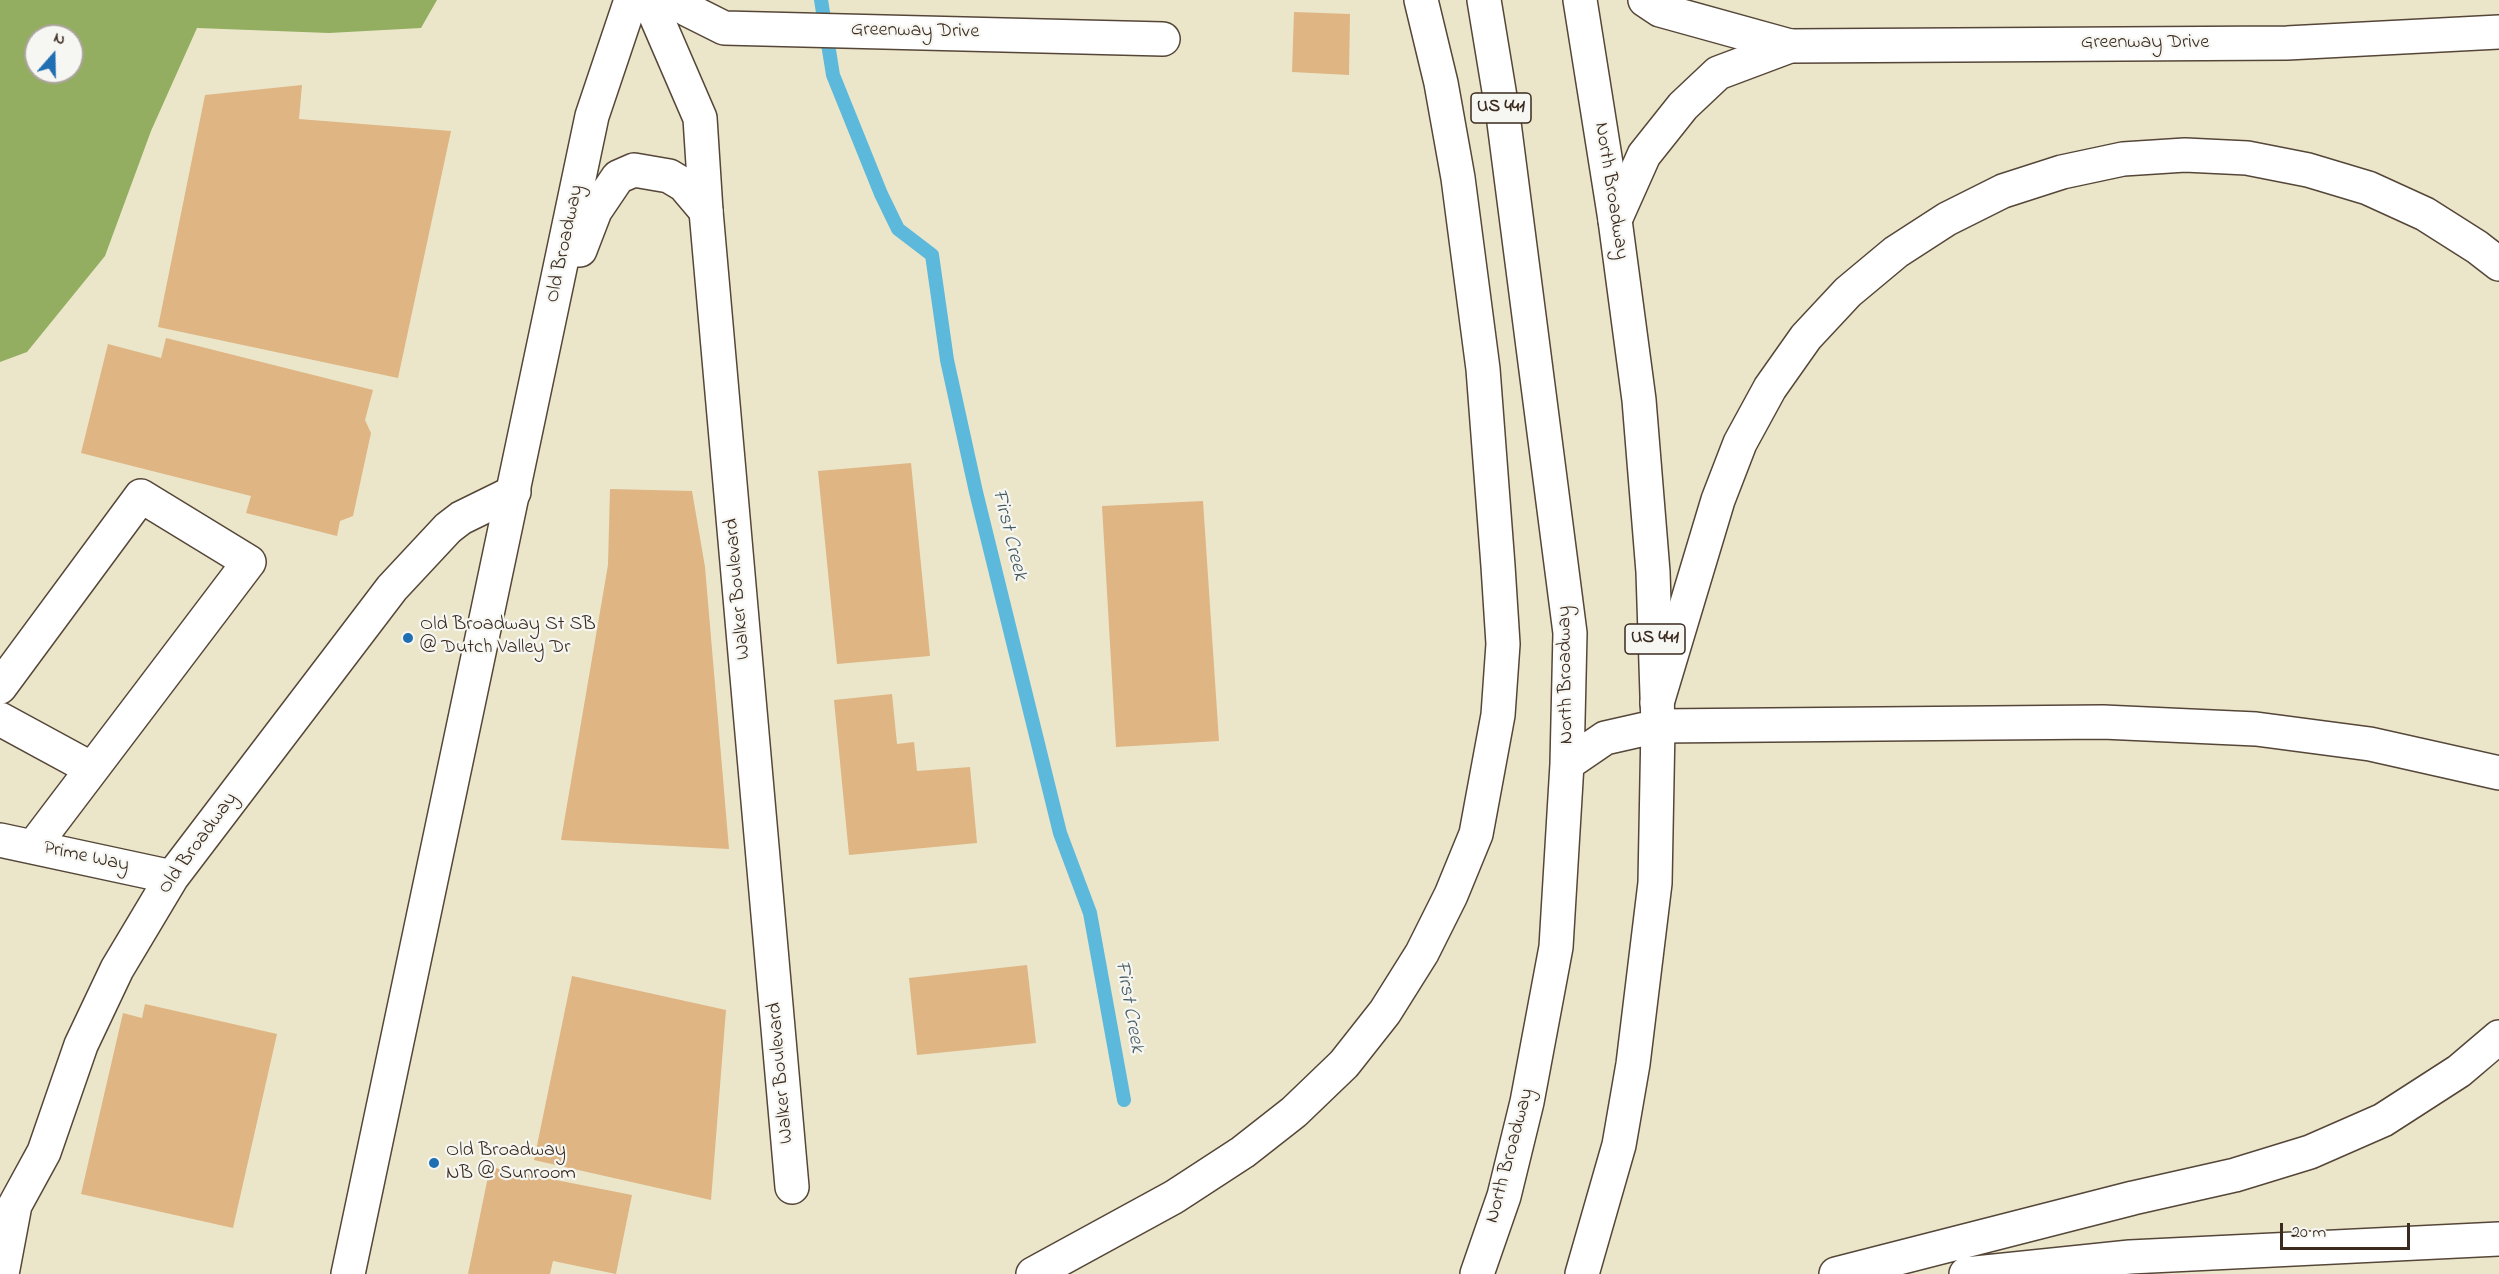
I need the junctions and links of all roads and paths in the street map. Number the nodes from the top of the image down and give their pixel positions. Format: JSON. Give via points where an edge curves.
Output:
{"nodes":[{"id":1,"x":631,"y":0,"type":"edge"},
{"id":2,"x":650,"y":0,"type":"edge"},
{"id":3,"x":673,"y":0,"type":"edge"},
{"id":4,"x":1421,"y":0,"type":"edge"},
{"id":5,"x":1484,"y":0,"type":"edge"},
{"id":6,"x":1580,"y":0,"type":"edge"},
{"id":7,"x":1645,"y":0,"type":"edge"},
{"id":8,"x":2499,"y":32,"type":"edge"},
{"id":9,"x":1163,"y":39,"type":"dead end"},
{"id":10,"x":1790,"y":46,"type":"junction"},
{"id":11,"x":706,"y":211,"type":"junction"},
{"id":12,"x":1615,"y":220,"type":"junction"},
{"id":13,"x":2499,"y":264,"type":"edge"},
{"id":14,"x":548,"y":330,"type":"junction"},
{"id":15,"x":514,"y":492,"type":"junction"},
{"id":16,"x":0,"y":687,"type":"edge"},
{"id":17,"x":1658,"y":714,"type":"junction"},
{"id":18,"x":0,"y":719,"type":"edge"},
{"id":19,"x":1567,"y":764,"type":"junction"},
{"id":20,"x":92,"y":769,"type":"junction"},
{"id":21,"x":2499,"y":773,"type":"edge"},
{"id":22,"x":0,"y":840,"type":"edge"},
{"id":23,"x":33,"y":847,"type":"junction"},
{"id":24,"x":172,"y":877,"type":"junction"},
{"id":25,"x":2499,"y":1037,"type":"edge"},
{"id":26,"x":792,"y":1187,"type":"dead end"},
{"id":27,"x":7,"y":1205,"type":"edge"},
{"id":28,"x":2499,"y":1239,"type":"edge"},
{"id":29,"x":2,"y":1268,"type":"edge"},
{"id":30,"x":348,"y":1274,"type":"edge"},
{"id":31,"x":1033,"y":1274,"type":"edge"},
{"id":32,"x":1477,"y":1274,"type":"edge"},
{"id":33,"x":1582,"y":1274,"type":"edge"},
{"id":34,"x":1836,"y":1274,"type":"edge"},
{"id":35,"x":1966,"y":1274,"type":"edge"}],
"edges":[{"from":1,"to":14,"type":"main road","name":"Old Broadway","via":[[592,116]]},
{"from":2,"to":11,"type":"main road","name":"Walker Boulevard","via":[[700,118]]},
{"from":3,"to":9,"type":"main road","name":"Greenway Drive","via":[[724,28]]},
{"from":4,"to":31,"type":"main road","via":[[1458,178],[1483,369],[1498,566],[1503,644],[1498,715],[1476,834],[1422,953],[1385,1012],[1344,1064],[1243,1152],[1174,1197]]},
{"from":5,"to":19,"type":"main road","name":"North Broadway","number":"US 441","via":[[1506,138],[1570,633]]},
{"from":6,"to":12,"type":"main road","name":"North Broadway","number":"US 441"},
{"from":7,"to":10,"type":"main road","via":[[1660,10]]},
{"from":8,"to":10,"type":"main road","name":"Greenway Drive","via":[[2288,43]]},
{"from":10,"to":12,"type":"main road","via":[[1718,73],[1683,106],[1644,155]]},
{"from":11,"to":14,"type":"main road","via":[[684,185],[669,176],[634,170],[618,177],[595,211]]},
{"from":11,"to":26,"type":"main road","name":"Walker Boulevard"},
{"from":12,"to":17,"type":"main road","name":"North Broadway","number":"US 441","via":[[1639,400],[1653,572]]},
{"from":13,"to":17,"type":"main road","via":[[2425,214],[2368,188],[2308,170],[2247,158],[2185,155],[2113,161],[2003,191],[1947,219],[1896,252],[1848,292],[1806,337],[1770,388],[1740,443],[1718,500]]},
{"from":14,"to":15,"type":"main road","name":"Old Broadway"},
{"from":15,"to":24,"type":"main road","name":"Old Broadway","via":[[448,528],[392,588]]},
{"from":15,"to":30,"type":"main road","name":"Old Broadway"},
{"from":16,"to":20,"type":"main road","via":[[141,496],[249,562]]},
{"from":17,"to":19,"type":"main road","via":[[1605,738]]},
{"from":17,"to":21,"type":"main road","via":[[2103,722],[2256,729],[2370,744]]},
{"from":17,"to":33,"type":"main road","name":"North Broadway","number":"US 441","via":[[1655,883],[1633,1064],[1619,1145]]},
{"from":18,"to":20,"type":"main road"},
{"from":19,"to":32,"type":"main road","name":"North Broadway","number":"US 441","via":[[1554,958],[1527,1102],[1504,1196]]},
{"from":20,"to":23,"type":"main road"},
{"from":22,"to":23,"type":"main road","name":"Prime Way"},
{"from":23,"to":24,"type":"main road","name":"Prime Way"},
{"from":24,"to":27,"type":"main road","name":"Old Broadway","via":[[117,969],[81,1045],[44,1152]]},
{"from":25,"to":34,"type":"main road","via":[[2458,1071],[2383,1120],[2310,1152],[2235,1175]]},
{"from":27,"to":29,"type":"main road","name":"Old Broadway"},
{"from":28,"to":35,"type":"main road","via":[[2130,1257]]}]}
